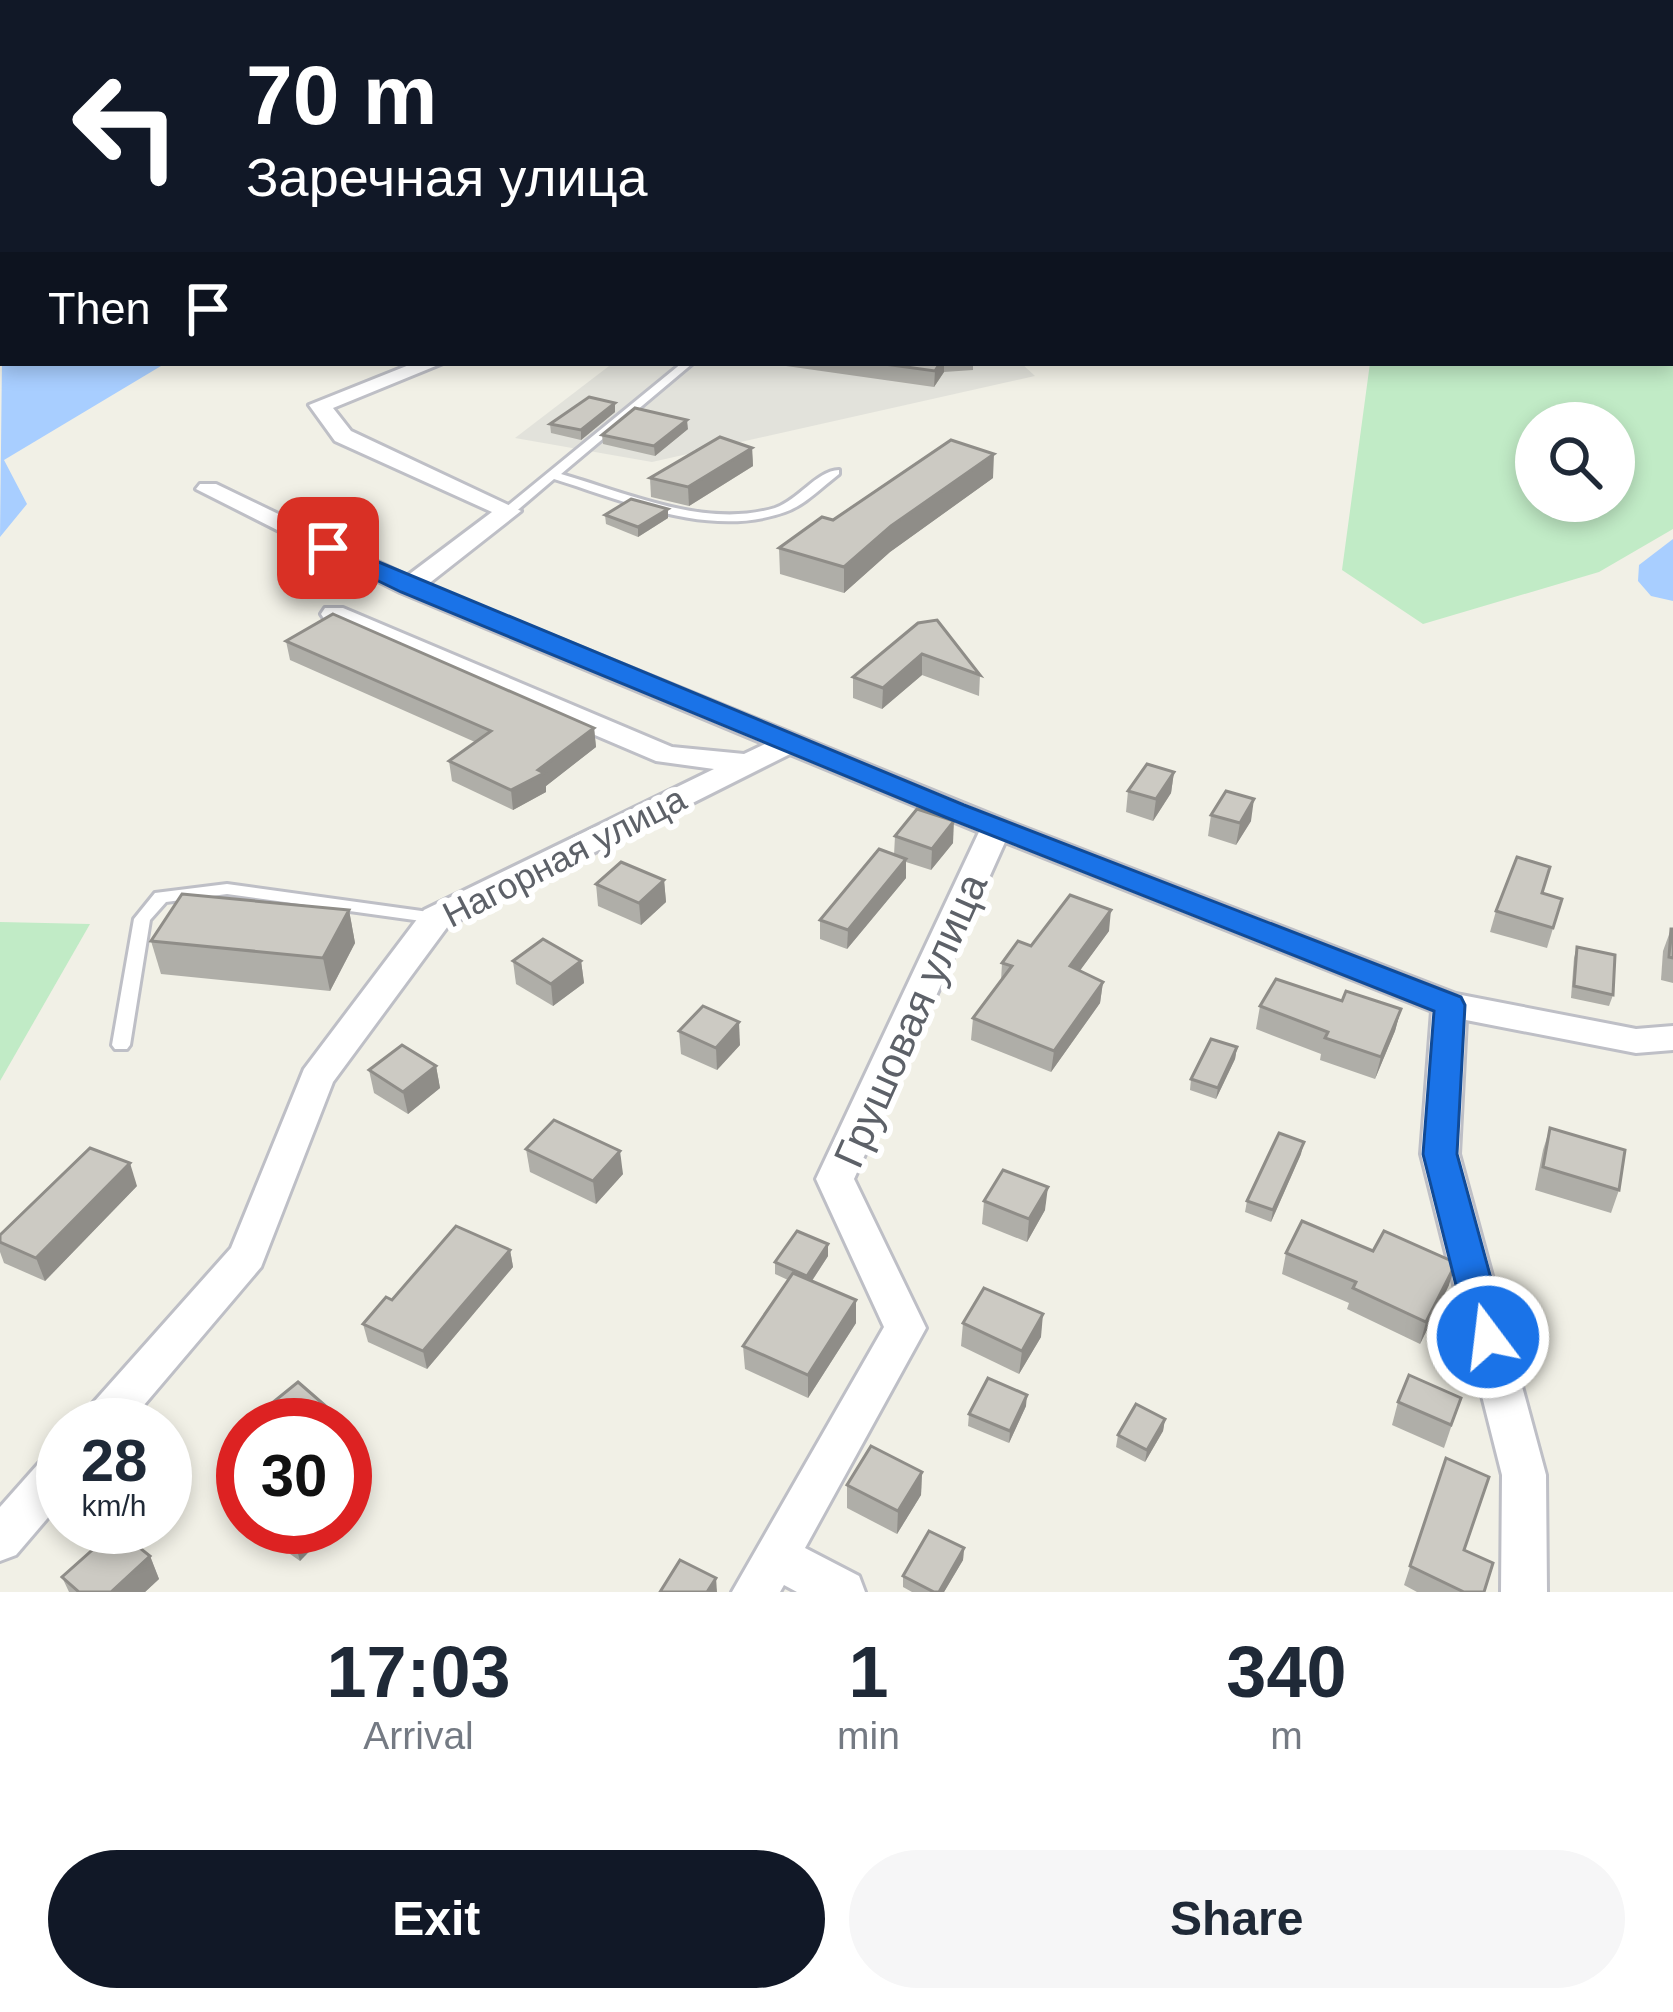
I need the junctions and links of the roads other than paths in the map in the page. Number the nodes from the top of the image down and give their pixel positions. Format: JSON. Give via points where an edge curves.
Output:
{"nodes":[{"id":1,"x":425,"y":366,"type":"edge"},
{"id":2,"x":684,"y":366,"type":"edge"},
{"id":3,"x":835,"y":472,"type":"dead end"},
{"id":4,"x":556,"y":476,"type":"junction"},
{"id":5,"x":208,"y":489,"type":"dead end"},
{"id":6,"x":509,"y":511,"type":"junction"},
{"id":7,"x":409,"y":587,"type":"junction"},
{"id":8,"x":334,"y":614,"type":"edge"},
{"id":9,"x":789,"y":743,"type":"junction"},
{"id":10,"x":747,"y":764,"type":"junction"},
{"id":11,"x":996,"y":828,"type":"junction"},
{"id":12,"x":436,"y":918,"type":"junction"},
{"id":13,"x":1450,"y":1005,"type":"junction"},
{"id":14,"x":1673,"y":1038,"type":"edge"},
{"id":15,"x":121,"y":1045,"type":"dead end"},
{"id":16,"x":123,"y":1398,"type":"edge"},
{"id":17,"x":36,"y":1499,"type":"edge"},
{"id":18,"x":0,"y":1540,"type":"edge"},
{"id":19,"x":765,"y":1574,"type":"edge"},
{"id":20,"x":842,"y":1592,"type":"edge"},
{"id":21,"x":1524,"y":1592,"type":"edge"}],
"edges":[{"from":1,"to":6,"type":"street","via":[[320,405],[344,436]]},
{"from":2,"to":4,"type":"lane"},
{"from":3,"to":4,"type":"lane","via":[[782,509],[733,516],[680,511]]},
{"from":4,"to":6,"type":"lane"},
{"from":5,"to":7,"type":"street"},
{"from":6,"to":7,"type":"street"},
{"from":7,"to":9,"type":"street"},
{"from":8,"to":10,"type":"street","via":[[666,755]]},
{"from":9,"to":10,"type":"street","name":"Нагорная улица"},
{"from":9,"to":11,"type":"street"},
{"from":10,"to":12,"type":"street","name":"Нагорная улица"},
{"from":11,"to":13,"type":"street"},
{"from":11,"to":19,"type":"street","name":"Грушовая улица","via":[[835,1179],[905,1328]]},
{"from":12,"to":15,"type":"lane","via":[[226,889],[161,897],[142,919]]},
{"from":12,"to":16,"type":"street","name":"Нагорная улица","via":[[317,1078],[247,1256]]},
{"from":13,"to":14,"type":"street","via":[[1636,1041]]},
{"from":13,"to":21,"type":"street","via":[[1440,1154],[1524,1475]]},
{"from":17,"to":18,"type":"street"},
{"from":19,"to":20,"type":"street"}]}
